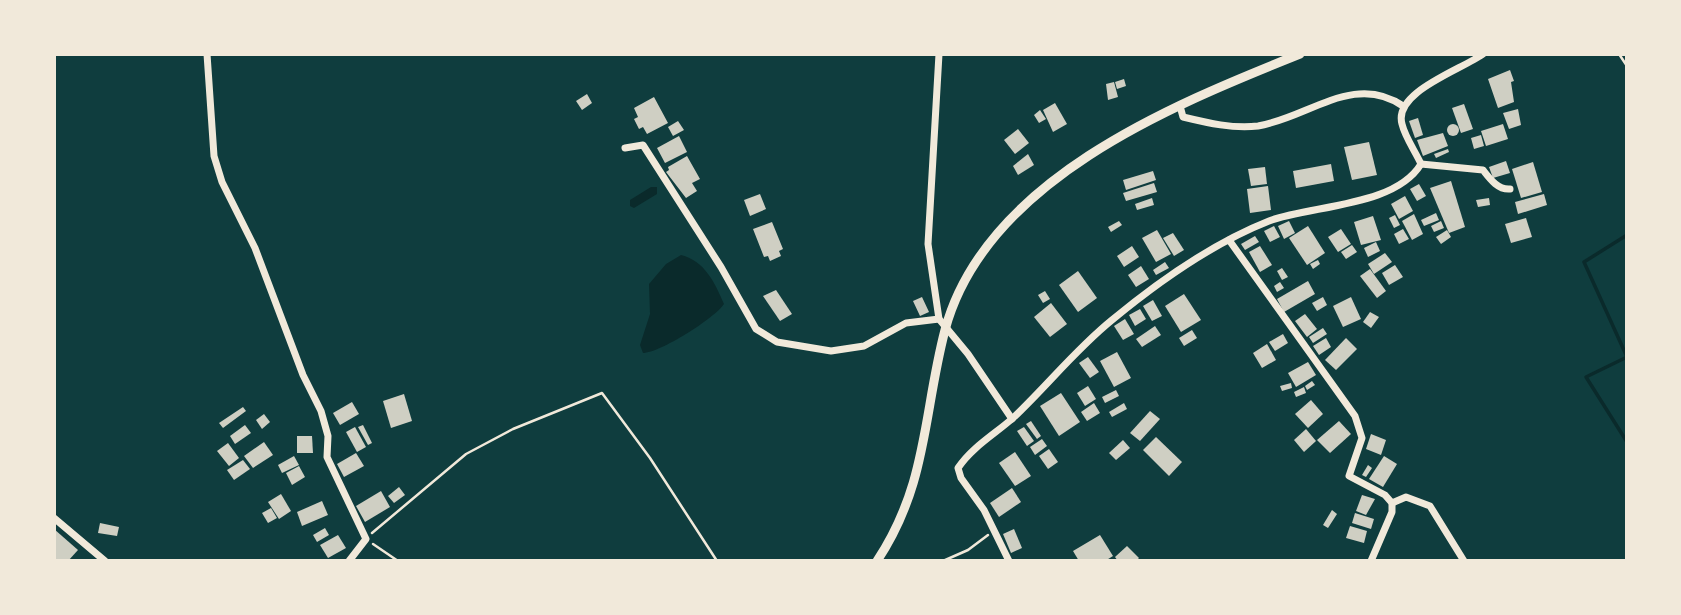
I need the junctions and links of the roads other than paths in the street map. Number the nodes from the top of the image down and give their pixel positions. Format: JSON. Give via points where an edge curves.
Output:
{"nodes":[{"id":1,"x":207,"y":54,"type":"edge"},
{"id":2,"x":939,"y":54,"type":"edge"},
{"id":3,"x":1300,"y":54,"type":"edge"},
{"id":4,"x":1483,"y":54,"type":"edge"},
{"id":5,"x":1180,"y":106,"type":"junction"},
{"id":6,"x":1403,"y":106,"type":"junction"},
{"id":7,"x":625,"y":148,"type":"dead end"},
{"id":8,"x":1421,"y":164,"type":"junction"},
{"id":9,"x":1510,"y":189,"type":"dead end"},
{"id":10,"x":1229,"y":240,"type":"junction"},
{"id":11,"x":939,"y":319,"type":"junction"},
{"id":12,"x":946,"y":328,"type":"junction"},
{"id":13,"x":1012,"y":419,"type":"junction"},
{"id":14,"x":1392,"y":503,"type":"junction"},
{"id":15,"x":54,"y":518,"type":"edge"},
{"id":16,"x":105,"y":561,"type":"edge"},
{"id":17,"x":349,"y":561,"type":"edge"},
{"id":18,"x":877,"y":561,"type":"edge"},
{"id":19,"x":1009,"y":561,"type":"edge"},
{"id":20,"x":1371,"y":561,"type":"edge"},
{"id":21,"x":1464,"y":561,"type":"edge"}],
"edges":[{"from":1,"to":17,"type":"street","via":[[214,156],[321,411],[328,436],[327,457],[366,539]]},
{"from":2,"to":11,"type":"street","via":[[928,244]]},
{"from":3,"to":5,"type":"street"},
{"from":4,"to":6,"type":"street","via":[[1414,93]]},
{"from":5,"to":6,"type":"street","via":[[1183,117],[1235,127],[1261,125],[1358,93],[1388,96]]},
{"from":5,"to":12,"type":"street","via":[[1091,156],[1019,208],[978,258]]},
{"from":6,"to":8,"type":"street","via":[[1401,122]]},
{"from":7,"to":11,"type":"street","via":[[643,145],[755,329],[777,342],[831,351],[864,346],[906,323]]},
{"from":8,"to":9,"type":"street","via":[[1483,170],[1494,183]]},
{"from":8,"to":10,"type":"street","via":[[1415,173],[1385,190],[1273,220]]},
{"from":10,"to":13,"type":"street","via":[[1110,321]]},
{"from":10,"to":14,"type":"street","via":[[1355,416],[1362,438],[1349,476]]},
{"from":11,"to":12,"type":"street"},
{"from":12,"to":13,"type":"street"},
{"from":12,"to":18,"type":"street","via":[[916,478],[907,507]]},
{"from":13,"to":19,"type":"street","via":[[958,468]]},
{"from":14,"to":20,"type":"street"},
{"from":14,"to":21,"type":"street","via":[[1406,497],[1430,506]]},
{"from":15,"to":16,"type":"street"}]}
